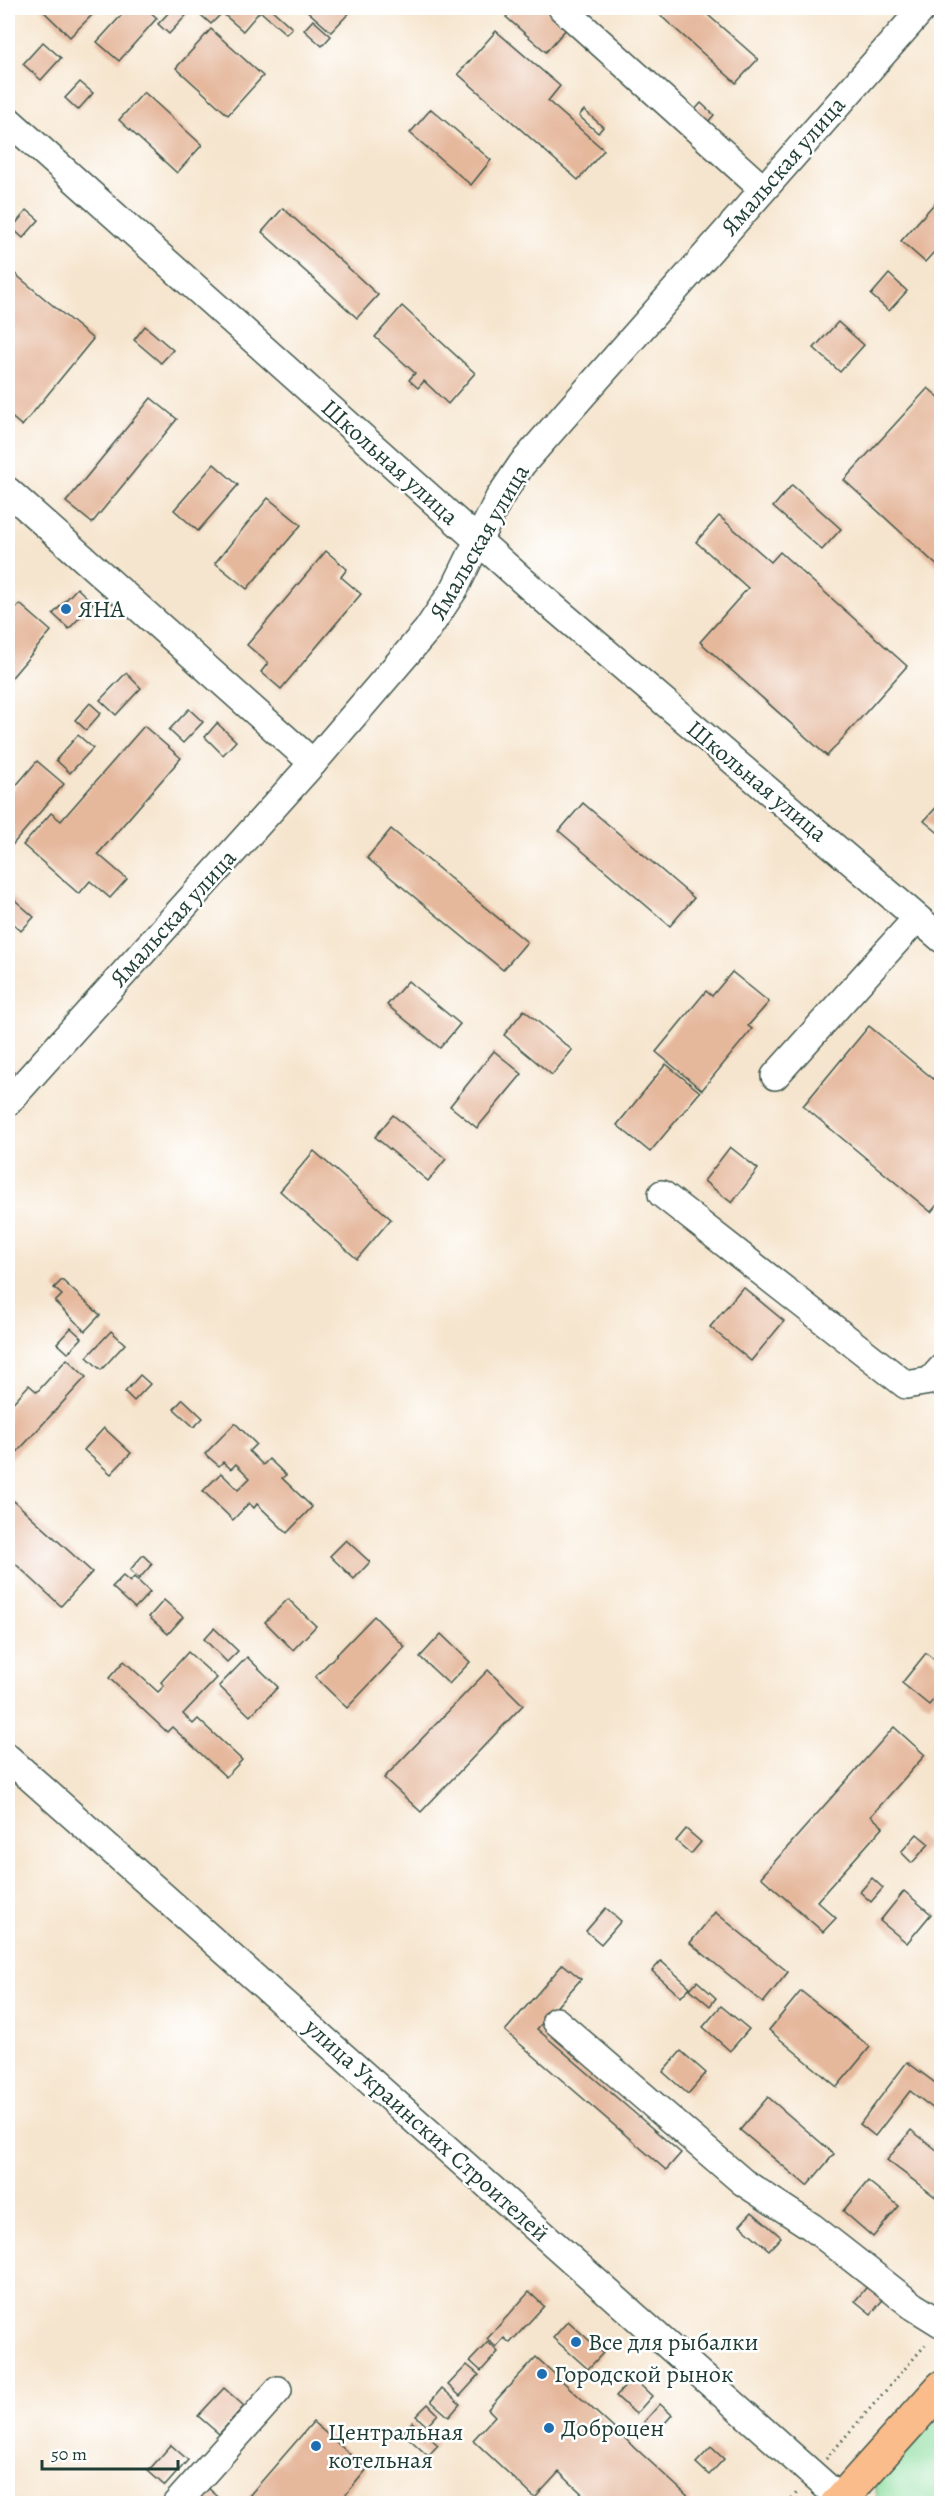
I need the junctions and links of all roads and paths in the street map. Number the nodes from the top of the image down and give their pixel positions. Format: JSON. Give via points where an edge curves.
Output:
{"nodes":[{"id":1,"x":562,"y":8,"type":"edge"},
{"id":2,"x":923,"y":8,"type":"edge"},
{"id":3,"x":8,"y":120,"type":"edge"},
{"id":4,"x":763,"y":189,"type":"junction"},
{"id":5,"x":8,"y":490,"type":"edge"},
{"id":6,"x":479,"y":541,"type":"junction"},
{"id":7,"x":313,"y":763,"type":"junction"},
{"id":8,"x":917,"y":918,"type":"junction"},
{"id":9,"x":942,"y":939,"type":"edge"},
{"id":10,"x":775,"y":1076,"type":"dead end"},
{"id":11,"x":8,"y":1102,"type":"edge"},
{"id":12,"x":662,"y":1194,"type":"dead end"},
{"id":13,"x":942,"y":1368,"type":"edge"},
{"id":14,"x":8,"y":1758,"type":"edge"},
{"id":15,"x":556,"y":2021,"type":"dead end"},
{"id":16,"x":941,"y":2323,"type":"edge"},
{"id":17,"x":942,"y":2386,"type":"edge"},
{"id":18,"x":278,"y":2390,"type":"dead end"},
{"id":19,"x":813,"y":2474,"type":"junction"},
{"id":20,"x":841,"y":2502,"type":"edge"},
{"id":21,"x":176,"y":2504,"type":"edge"},
{"id":22,"x":788,"y":2504,"type":"edge"}],
"edges":[{"from":1,"to":4,"type":"street"},
{"from":2,"to":4,"type":"street","name":"Ямальская улица"},
{"from":3,"to":6,"type":"street","name":"Школьная улица"},
{"from":4,"to":6,"type":"street","name":"Ямальская улица","via":[[522,464],[499,498]]},
{"from":5,"to":7,"type":"street"},
{"from":6,"to":7,"type":"street","name":"Ямальская улица","via":[[432,624]]},
{"from":6,"to":8,"type":"street","name":"Школьная улица"},
{"from":7,"to":11,"type":"street","name":"Ямальская улица"},
{"from":8,"to":9,"type":"street","name":"Школьная улица"},
{"from":8,"to":10,"type":"street"},
{"from":12,"to":13,"type":"street","via":[[906,1385],[930,1381]]},
{"from":14,"to":19,"type":"street","name":"улица Украинских Строителей"},
{"from":15,"to":16,"type":"street","via":[[743,2182],[812,2227],[913,2306]]},
{"from":16,"to":19,"type":"path"},
{"from":17,"to":20,"type":"main road"},
{"from":18,"to":21,"type":"street"},
{"from":19,"to":20,"type":"street","name":"улица Украинских Строителей"},
{"from":19,"to":22,"type":"path"}]}
